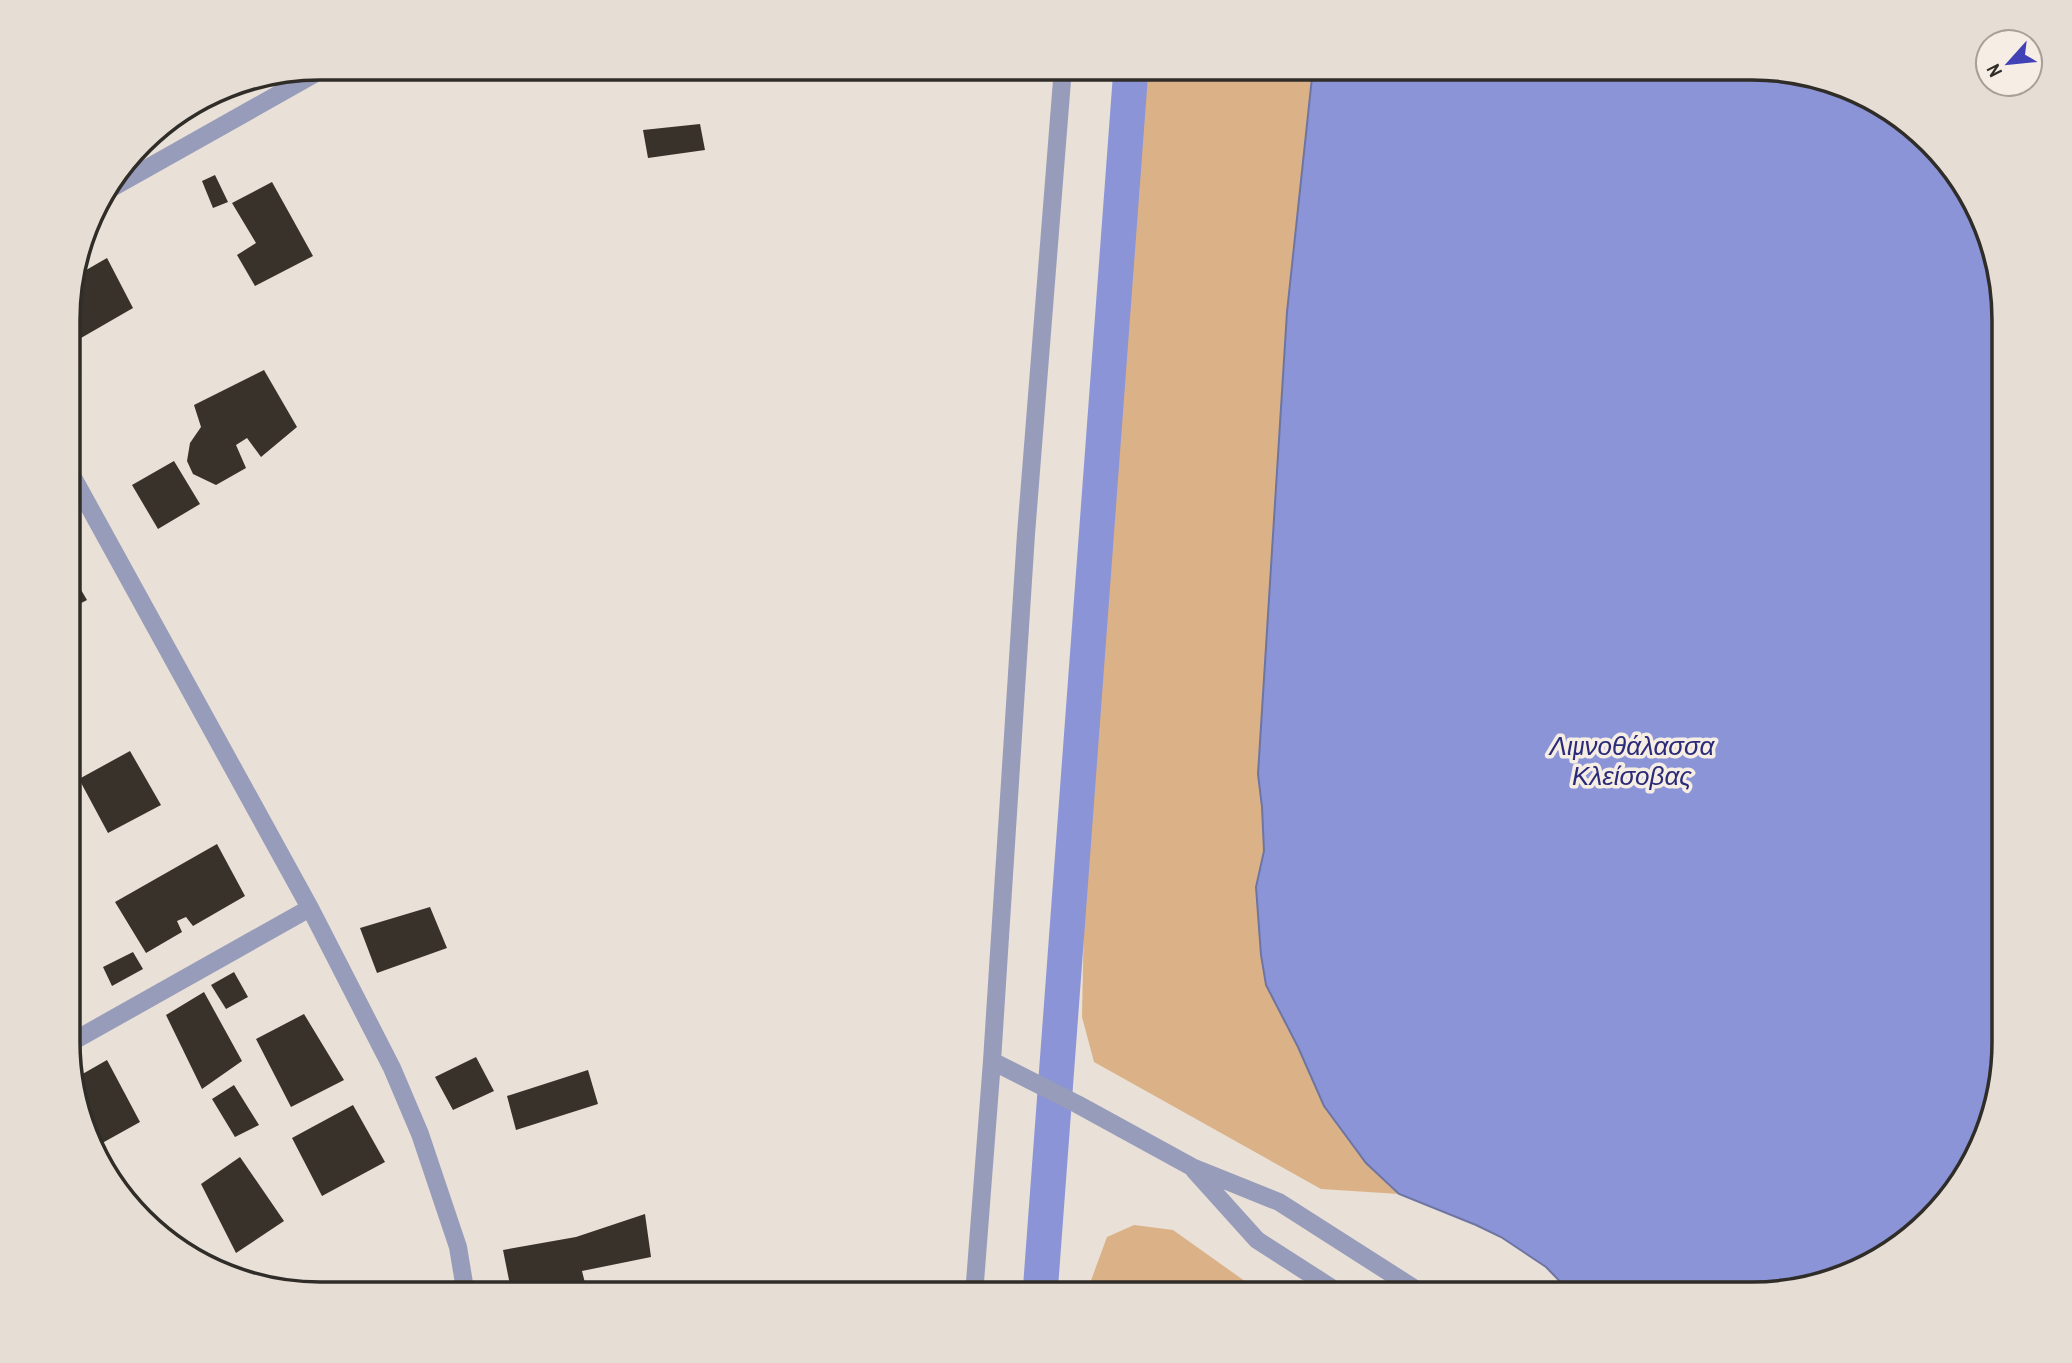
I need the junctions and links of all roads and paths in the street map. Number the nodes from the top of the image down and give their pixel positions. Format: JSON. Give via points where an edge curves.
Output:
{"nodes":[{"id":1,"x":1062,"y":80,"type":"edge"},
{"id":2,"x":301,"y":82,"type":"edge"},
{"id":3,"x":127,"y":180,"type":"edge"},
{"id":4,"x":80,"y":489,"type":"edge"},
{"id":5,"x":310,"y":908,"type":"junction"},
{"id":6,"x":80,"y":1038,"type":"edge"},
{"id":7,"x":992,"y":1061,"type":"junction"},
{"id":8,"x":1192,"y":1167,"type":"junction"},
{"id":9,"x":464,"y":1282,"type":"edge"},
{"id":10,"x":975,"y":1282,"type":"edge"},
{"id":11,"x":1322,"y":1282,"type":"edge"},
{"id":12,"x":1404,"y":1282,"type":"edge"}],
"edges":[{"from":1,"to":7,"type":"street","via":[[1026,534]]},
{"from":2,"to":3,"type":"street"},
{"from":4,"to":5,"type":"street"},
{"from":5,"to":6,"type":"street"},
{"from":5,"to":9,"type":"street","via":[[392,1068],[420,1134],[458,1247]]},
{"from":7,"to":8,"type":"street"},
{"from":7,"to":10,"type":"street"},
{"from":8,"to":11,"type":"street","via":[[1257,1240]]},
{"from":8,"to":12,"type":"street","via":[[1279,1202]]}]}
